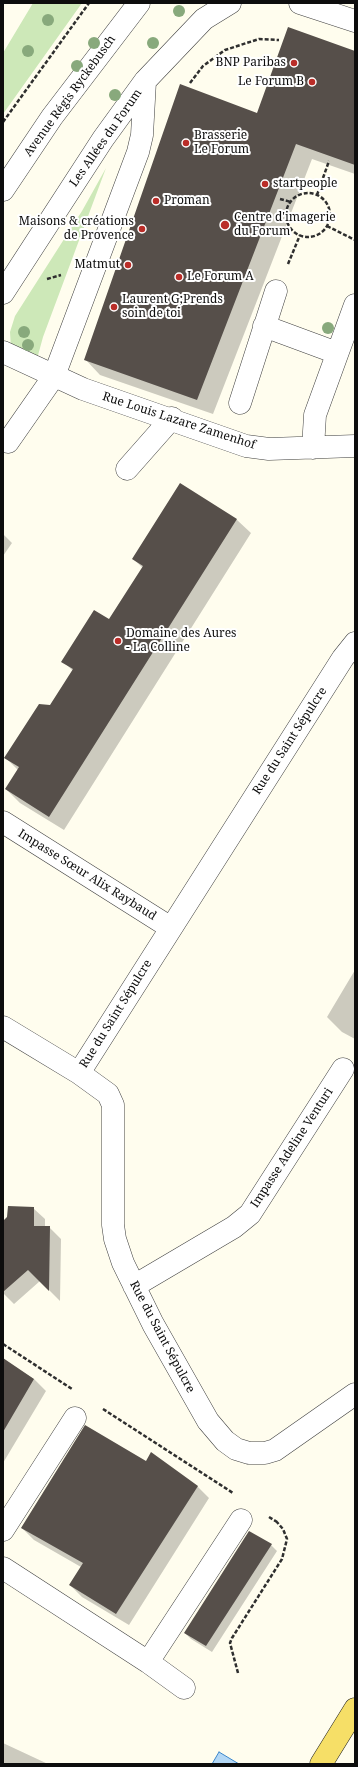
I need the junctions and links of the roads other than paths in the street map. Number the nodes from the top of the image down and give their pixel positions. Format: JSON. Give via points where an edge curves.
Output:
{"nodes":[{"id":1,"x":139,"y":3,"type":"edge"},
{"id":2,"x":230,"y":3,"type":"edge"},
{"id":3,"x":300,"y":3,"type":"edge"},
{"id":4,"x":355,"y":21,"type":"edge"},
{"id":5,"x":145,"y":81,"type":"junction"},
{"id":6,"x":3,"y":190,"type":"edge"},
{"id":7,"x":276,"y":291,"type":"road end"},
{"id":8,"x":3,"y":293,"type":"edge"},
{"id":9,"x":355,"y":305,"type":"edge"},
{"id":10,"x":264,"y":326,"type":"junction"},
{"id":11,"x":3,"y":352,"type":"edge"},
{"id":12,"x":337,"y":353,"type":"junction"},
{"id":13,"x":54,"y":376,"type":"junction"},
{"id":14,"x":240,"y":403,"type":"dead end"},
{"id":15,"x":172,"y":418,"type":"junction"},
{"id":16,"x":8,"y":442,"type":"dead end"},
{"id":17,"x":355,"y":446,"type":"edge"},
{"id":18,"x":313,"y":448,"type":"junction"},
{"id":19,"x":127,"y":469,"type":"dead end"},
{"id":20,"x":355,"y":643,"type":"edge"},
{"id":21,"x":3,"y":822,"type":"edge"},
{"id":22,"x":171,"y":928,"type":"junction"},
{"id":23,"x":3,"y":1027,"type":"edge"},
{"id":24,"x":343,"y":1069,"type":"dead end"},
{"id":25,"x":79,"y":1073,"type":"junction"},
{"id":26,"x":134,"y":1286,"type":"junction"},
{"id":27,"x":355,"y":1394,"type":"edge"},
{"id":28,"x":75,"y":1418,"type":"dead end"},
{"id":29,"x":241,"y":1520,"type":"road end"},
{"id":30,"x":3,"y":1530,"type":"edge"},
{"id":31,"x":3,"y":1568,"type":"edge"},
{"id":32,"x":148,"y":1662,"type":"junction"},
{"id":33,"x":184,"y":1688,"type":"dead end"},
{"id":34,"x":355,"y":1709,"type":"edge"},
{"id":35,"x":321,"y":1764,"type":"edge"}],
"edges":[{"from":1,"to":6,"type":"street","name":"Avenue Régis Ryckebusch","via":[[52,117]]},
{"from":2,"to":5,"type":"street","name":"Les Allées du Forum","via":[[204,19]]},
{"from":3,"to":4,"type":"street"},
{"from":5,"to":8,"type":"street","name":"Les Allées du Forum"},
{"from":5,"to":13,"type":"street","via":[[142,135],[138,152]]},
{"from":7,"to":10,"type":"street"},
{"from":9,"to":12,"type":"street"},
{"from":10,"to":12,"type":"street"},
{"from":10,"to":14,"type":"street"},
{"from":11,"to":13,"type":"street","name":"Rue Louis Lazare Zamenhof"},
{"from":12,"to":18,"type":"street","via":[[315,415]]},
{"from":13,"to":15,"type":"street","name":"Rue Louis Lazare Zamenhof","via":[[83,389]]},
{"from":13,"to":16,"type":"street"},
{"from":15,"to":18,"type":"street","name":"Rue Louis Lazare Zamenhof","via":[[246,446],[269,449]]},
{"from":15,"to":19,"type":"street"},
{"from":17,"to":18,"type":"street","name":"Rue Louis Lazare Zamenhof"},
{"from":20,"to":22,"type":"street","name":"Rue du Saint Sépulcre"},
{"from":21,"to":22,"type":"street","name":"Impasse Sœur Alix Raybaud"},
{"from":22,"to":25,"type":"street","name":"Rue du Saint Sépulcre"},
{"from":23,"to":25,"type":"street"},
{"from":24,"to":26,"type":"street","name":"Impasse Adeline Venturi","via":[[250,1214],[234,1227]]},
{"from":25,"to":26,"type":"street","name":"Rue du Saint Sépulcre","via":[[108,1094],[113,1105],[113,1225],[117,1245]]},
{"from":26,"to":27,"type":"street","name":"Rue du Saint Sépulcre","via":[[208,1420],[225,1441],[236,1449],[249,1453],[276,1450]]},
{"from":28,"to":30,"type":"street"},
{"from":29,"to":32,"type":"street"},
{"from":31,"to":32,"type":"street"},
{"from":32,"to":33,"type":"street"},
{"from":34,"to":35,"type":"main road"}]}
